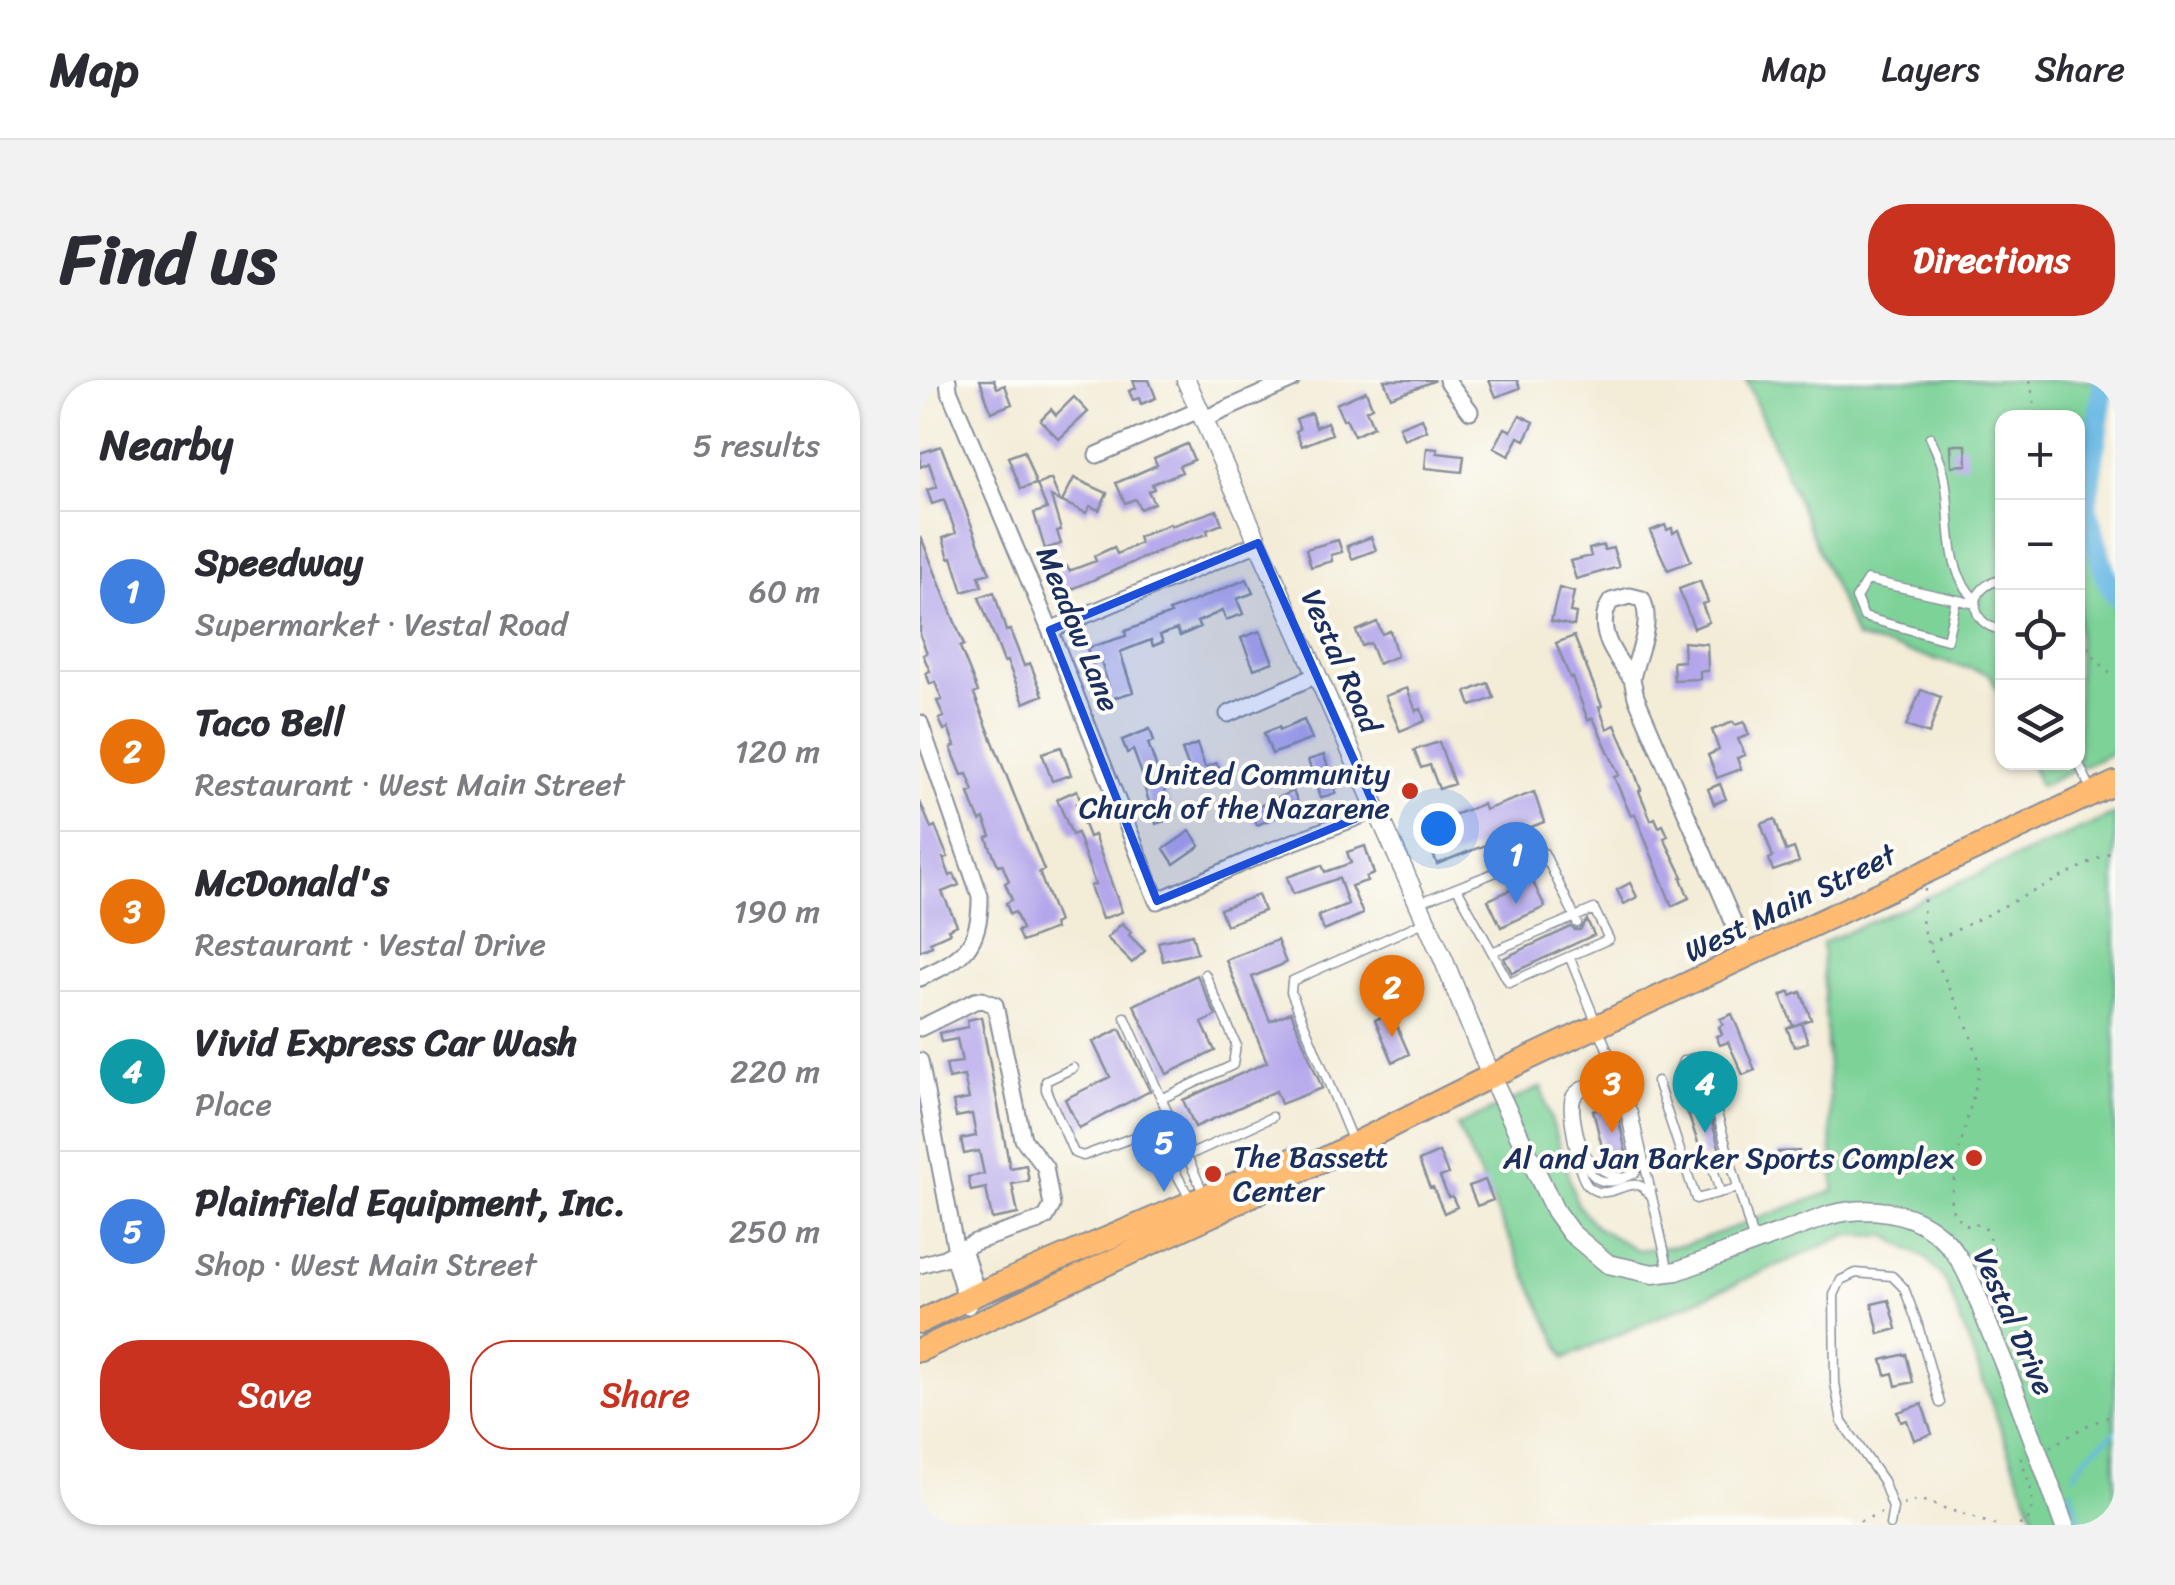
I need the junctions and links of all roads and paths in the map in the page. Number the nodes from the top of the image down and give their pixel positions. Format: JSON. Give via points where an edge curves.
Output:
{"nodes":[{"id":1,"x":948,"y":380,"type":"edge"},
{"id":2,"x":1186,"y":380,"type":"edge"},
{"id":3,"x":1292,"y":380,"type":"edge"},
{"id":4,"x":1447,"y":380,"type":"edge"},
{"id":5,"x":2030,"y":380,"type":"edge"},
{"id":6,"x":2036,"y":410,"type":"edge"},
{"id":7,"x":1470,"y":411,"type":"dead end"},
{"id":8,"x":1202,"y":414,"type":"junction"},
{"id":9,"x":1930,"y":437,"type":"dead end"},
{"id":10,"x":1097,"y":454,"type":"dead end"},
{"id":11,"x":1258,"y":542,"type":"junction"},
{"id":12,"x":1995,"y":581,"type":"edge"},
{"id":13,"x":1956,"y":600,"type":"junction"},
{"id":14,"x":1976,"y":602,"type":"junction"},
{"id":15,"x":1995,"y":629,"type":"edge"},
{"id":16,"x":1050,"y":630,"type":"junction"},
{"id":17,"x":2085,"y":640,"type":"edge"},
{"id":18,"x":1317,"y":675,"type":"junction"},
{"id":19,"x":1632,"y":679,"type":"junction"},
{"id":20,"x":2115,"y":679,"type":"edge"},
{"id":21,"x":1228,"y":714,"type":"dead end"},
{"id":22,"x":920,"y":723,"type":"edge"},
{"id":23,"x":2082,"y":770,"type":"edge"},
{"id":24,"x":2115,"y":783,"type":"edge"},
{"id":25,"x":2093,"y":794,"type":"junction"},
{"id":26,"x":1376,"y":810,"type":"junction"},
{"id":27,"x":2115,"y":850,"type":"edge"},
{"id":28,"x":1919,"y":874,"type":"junction"},
{"id":29,"x":1457,"y":888,"type":"junction"},
{"id":30,"x":1422,"y":912,"type":"junction"},
{"id":31,"x":1571,"y":922,"type":"junction"},
{"id":32,"x":1575,"y":944,"type":"dead end"},
{"id":33,"x":1928,"y":944,"type":"junction"},
{"id":34,"x":1492,"y":952,"type":"junction"},
{"id":35,"x":1569,"y":955,"type":"junction"},
{"id":36,"x":1748,"y":956,"type":"junction"},
{"id":37,"x":1205,"y":974,"type":"dead end"},
{"id":38,"x":920,"y":978,"type":"edge"},
{"id":39,"x":1125,"y":1017,"type":"dead end"},
{"id":40,"x":1596,"y":1027,"type":"junction"},
{"id":41,"x":920,"y":1028,"type":"edge"},
{"id":42,"x":920,"y":1062,"type":"edge"},
{"id":43,"x":1614,"y":1065,"type":"junction"},
{"id":44,"x":1073,"y":1068,"type":"dead end"},
{"id":45,"x":1490,"y":1076,"type":"junction"},
{"id":46,"x":1657,"y":1081,"type":"dead end"},
{"id":47,"x":1161,"y":1099,"type":"junction"},
{"id":48,"x":1689,"y":1101,"type":"dead end"},
{"id":49,"x":1272,"y":1117,"type":"dead end"},
{"id":50,"x":1350,"y":1135,"type":"junction"},
{"id":51,"x":1187,"y":1156,"type":"junction"},
{"id":52,"x":1711,"y":1162,"type":"dead end"},
{"id":53,"x":1738,"y":1188,"type":"junction"},
{"id":54,"x":1720,"y":1192,"type":"junction"},
{"id":55,"x":1652,"y":1197,"type":"junction"},
{"id":56,"x":1199,"y":1206,"type":"junction"},
{"id":57,"x":1754,"y":1243,"type":"junction"},
{"id":58,"x":956,"y":1251,"type":"junction"},
{"id":59,"x":1998,"y":1259,"type":"dead end"},
{"id":60,"x":920,"y":1266,"type":"edge"},
{"id":61,"x":1669,"y":1272,"type":"junction"},
{"id":62,"x":972,"y":1298,"type":"junction"},
{"id":63,"x":920,"y":1322,"type":"edge"},
{"id":64,"x":978,"y":1323,"type":"junction"},
{"id":65,"x":920,"y":1350,"type":"edge"},
{"id":66,"x":1940,"y":1402,"type":"dead end"},
{"id":67,"x":2115,"y":1414,"type":"edge"},
{"id":68,"x":2039,"y":1452,"type":"junction"},
{"id":69,"x":1893,"y":1508,"type":"junction"},
{"id":70,"x":1850,"y":1525,"type":"edge"},
{"id":71,"x":1890,"y":1525,"type":"edge"},
{"id":72,"x":1995,"y":1525,"type":"edge"},
{"id":73,"x":2019,"y":1525,"type":"edge"},
{"id":74,"x":2064,"y":1525,"type":"edge"}],
"edges":[{"from":1,"to":16,"type":"street","name":"Meadow Lane"},
{"from":2,"to":8,"type":"street","name":"Vestal Road"},
{"from":3,"to":8,"type":"street"},
{"from":4,"to":7,"type":"street"},
{"from":5,"to":6,"type":"path"},
{"from":8,"to":10,"type":"street"},
{"from":8,"to":11,"type":"street","name":"Vestal Road"},
{"from":9,"to":14,"type":"lane","via":[[1942,465],[1952,553]]},
{"from":11,"to":16,"type":"street"},
{"from":11,"to":18,"type":"street","name":"Vestal Road"},
{"from":12,"to":14,"type":"lane"},
{"from":13,"to":13,"type":"lane","via":[[1867,580],[1856,598],[1864,617],[1947,640]]},
{"from":13,"to":14,"type":"lane"},
{"from":14,"to":15,"type":"lane","via":[[1978,617]]},
{"from":16,"to":26,"type":"street","name":"Meadow Lane","via":[[1157,901]]},
{"from":17,"to":20,"type":"path"},
{"from":18,"to":21,"type":"street"},
{"from":18,"to":26,"type":"street","name":"Vestal Road"},
{"from":19,"to":19,"type":"street","via":[[1648,611],[1642,599],[1630,596],[1611,601],[1604,620],[1617,660]]},
{"from":19,"to":36,"type":"street"},
{"from":22,"to":38,"type":"street","via":[[980,896],[980,917],[971,946]]},
{"from":23,"to":25,"type":"lane"},
{"from":24,"to":25,"type":"main road","name":"West Main Street"},
{"from":25,"to":28,"type":"main road","name":"West Main Street"},
{"from":26,"to":30,"type":"street","name":"Vestal Road"},
{"from":27,"to":33,"type":"path"},
{"from":28,"to":33,"type":"path"},
{"from":28,"to":36,"type":"main road","name":"West Main Street"},
{"from":29,"to":30,"type":"lane"},
{"from":29,"to":31,"type":"lane","via":[[1544,854]]},
{"from":29,"to":34,"type":"lane"},
{"from":30,"to":45,"type":"street","name":"Vestal Road"},
{"from":30,"to":50,"type":"lane","via":[[1292,981],[1290,992]]},
{"from":31,"to":34,"type":"lane"},
{"from":31,"to":35,"type":"lane","via":[[1594,909],[1609,939]]},
{"from":32,"to":35,"type":"lane"},
{"from":33,"to":59,"type":"path","via":[[1978,1057],[1950,1205],[1969,1227],[1985,1228]]},
{"from":34,"to":35,"type":"lane","via":[[1509,983]]},
{"from":35,"to":40,"type":"lane"},
{"from":36,"to":40,"type":"main road","name":"West Main Street"},
{"from":37,"to":47,"type":"lane","via":[[1236,1044],[1233,1066]]},
{"from":39,"to":47,"type":"lane"},
{"from":40,"to":43,"type":"lane"},
{"from":40,"to":45,"type":"main road","name":"West Main Street"},
{"from":41,"to":58,"type":"street","via":[[975,1001],[995,1005],[1023,1139],[1044,1167],[1051,1194],[1046,1217]]},
{"from":42,"to":58,"type":"street"},
{"from":43,"to":43,"type":"lane","via":[[1637,1167],[1626,1178],[1586,1156],[1574,1108],[1579,1095]]},
{"from":43,"to":55,"type":"lane"},
{"from":43,"to":55,"type":"lane","via":[[1569,1101],[1580,1172],[1596,1191],[1640,1185]]},
{"from":44,"to":56,"type":"lane","via":[[1046,1081],[1046,1090],[1074,1154],[1155,1136]]},
{"from":45,"to":50,"type":"main road","name":"West Main Street"},
{"from":45,"to":56,"type":"main road","name":"West Main Street"},
{"from":45,"to":61,"type":"street","name":"Vestal Drive","via":[[1571,1233],[1608,1264]]},
{"from":46,"to":54,"type":"lane","via":[[1696,1199]]},
{"from":47,"to":51,"type":"lane"},
{"from":48,"to":53,"type":"lane","via":[[1679,1071],[1683,1060],[1693,1058],[1701,1062]]},
{"from":49,"to":51,"type":"lane"},
{"from":50,"to":56,"type":"main road","name":"West Main Street"},
{"from":51,"to":56,"type":"lane"},
{"from":52,"to":54,"type":"lane"},
{"from":53,"to":54,"type":"lane"},
{"from":53,"to":57,"type":"lane"},
{"from":55,"to":61,"type":"lane"},
{"from":56,"to":62,"type":"main road","name":"West Main Street"},
{"from":56,"to":64,"type":"main road","name":"West Main Street"},
{"from":57,"to":61,"type":"street","name":"Vestal Drive"},
{"from":57,"to":68,"type":"street","name":"Vestal Drive","via":[[1854,1209],[1896,1214],[1937,1232],[1966,1272]]},
{"from":58,"to":60,"type":"street"},
{"from":58,"to":62,"type":"street"},
{"from":62,"to":63,"type":"main road","name":"West Main Street"},
{"from":62,"to":64,"type":"street"},
{"from":64,"to":65,"type":"main road","name":"West Main Street"},
{"from":66,"to":69,"type":"lane","via":[[1904,1288],[1892,1276],[1856,1273],[1840,1280],[1834,1295],[1835,1383],[1842,1422],[1883,1481]]},
{"from":67,"to":68,"type":"path"},
{"from":68,"to":73,"type":"path","via":[[2020,1459],[2033,1508]]},
{"from":68,"to":74,"type":"street","name":"Vestal Drive"},
{"from":69,"to":70,"type":"path"},
{"from":69,"to":71,"type":"lane"},
{"from":69,"to":72,"type":"path","via":[[1920,1500]]}]}
